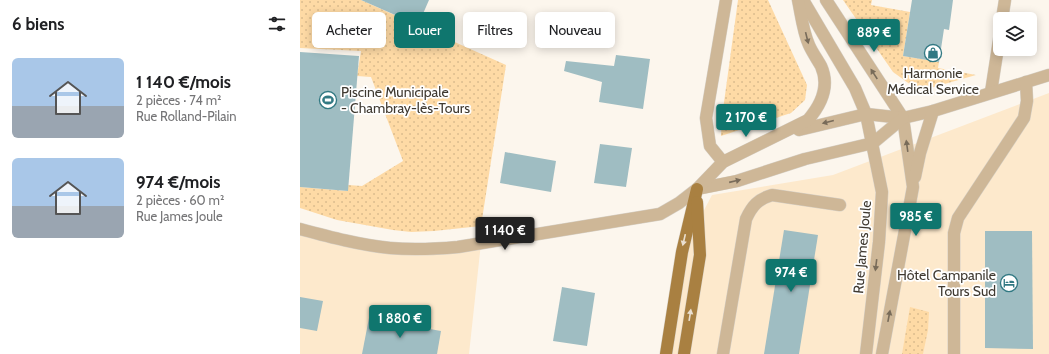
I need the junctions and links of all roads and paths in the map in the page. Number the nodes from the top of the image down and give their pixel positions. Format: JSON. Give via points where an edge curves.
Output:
{"nodes":[{"id":1,"x":726,"y":0,"type":"edge"},
{"id":2,"x":798,"y":0,"type":"edge"},
{"id":3,"x":803,"y":0,"type":"edge"},
{"id":4,"x":826,"y":0,"type":"edge"},
{"id":5,"x":1005,"y":0,"type":"edge"},
{"id":6,"x":1003,"y":12,"type":"edge"},
{"id":7,"x":997,"y":56,"type":"edge"},
{"id":8,"x":1049,"y":75,"type":"edge"},
{"id":9,"x":1026,"y":82,"type":"junction"},
{"id":10,"x":991,"y":92,"type":"junction"},
{"id":11,"x":933,"y":111,"type":"junction"},
{"id":12,"x":866,"y":114,"type":"junction"},
{"id":13,"x":903,"y":118,"type":"junction"},
{"id":14,"x":780,"y":134,"type":"junction"},
{"id":15,"x":873,"y":143,"type":"junction"},
{"id":16,"x":723,"y":162,"type":"junction"},
{"id":17,"x":913,"y":187,"type":"junction"},
{"id":18,"x":697,"y":189,"type":"junction"},
{"id":19,"x":840,"y":205,"type":"dead end"},
{"id":20,"x":300,"y":230,"type":"edge"},
{"id":21,"x":666,"y":354,"type":"edge"},
{"id":22,"x":684,"y":354,"type":"edge"},
{"id":23,"x":723,"y":354,"type":"edge"},
{"id":24,"x":866,"y":354,"type":"edge"},
{"id":25,"x":882,"y":354,"type":"edge"},
{"id":26,"x":954,"y":354,"type":"edge"}],
"edges":[{"from":1,"to":16,"type":"street","via":[[706,118],[710,146]]},
{"from":2,"to":14,"type":"street","one_way":true,"via":[[808,44],[822,68],[823,98],[808,120]]},
{"from":3,"to":12,"type":"street","name":"Rue James Joule","via":[[855,88]]},
{"from":13,"to":4,"type":"street","one_way":true},
{"from":5,"to":6,"type":"street"},
{"from":7,"to":10,"type":"street"},
{"from":8,"to":9,"type":"street"},
{"from":9,"to":10,"type":"street"},
{"from":9,"to":26,"type":"street","via":[[1027,101],[1024,118],[956,224]]},
{"from":10,"to":11,"type":"street"},
{"from":11,"to":13,"type":"street"},
{"from":11,"to":17,"type":"street"},
{"from":12,"to":13,"type":"street"},
{"from":12,"to":14,"type":"street","one_way":true},
{"from":12,"to":15,"type":"street","name":"Rue James Joule"},
{"from":13,"to":15,"type":"street"},
{"from":17,"to":13,"type":"street","one_way":true},
{"from":14,"to":16,"type":"street"},
{"from":18,"to":15,"type":"street","one_way":true,"via":[[737,181],[805,159]]},
{"from":15,"to":24,"type":"street","name":"Rue James Joule","one_way":true,"via":[[882,192]]},
{"from":16,"to":18,"type":"street"},
{"from":25,"to":17,"type":"street","one_way":true},
{"from":18,"to":20,"type":"street","via":[[660,214],[458,247],[424,250],[391,248],[360,244]]},
{"from":18,"to":21,"type":"main road","one_way":true,"via":[[682,252]]},
{"from":22,"to":18,"type":"main road","one_way":true,"via":[[700,255]]},
{"from":19,"to":23,"type":"street","via":[[772,195],[755,203],[746,219]]}]}
